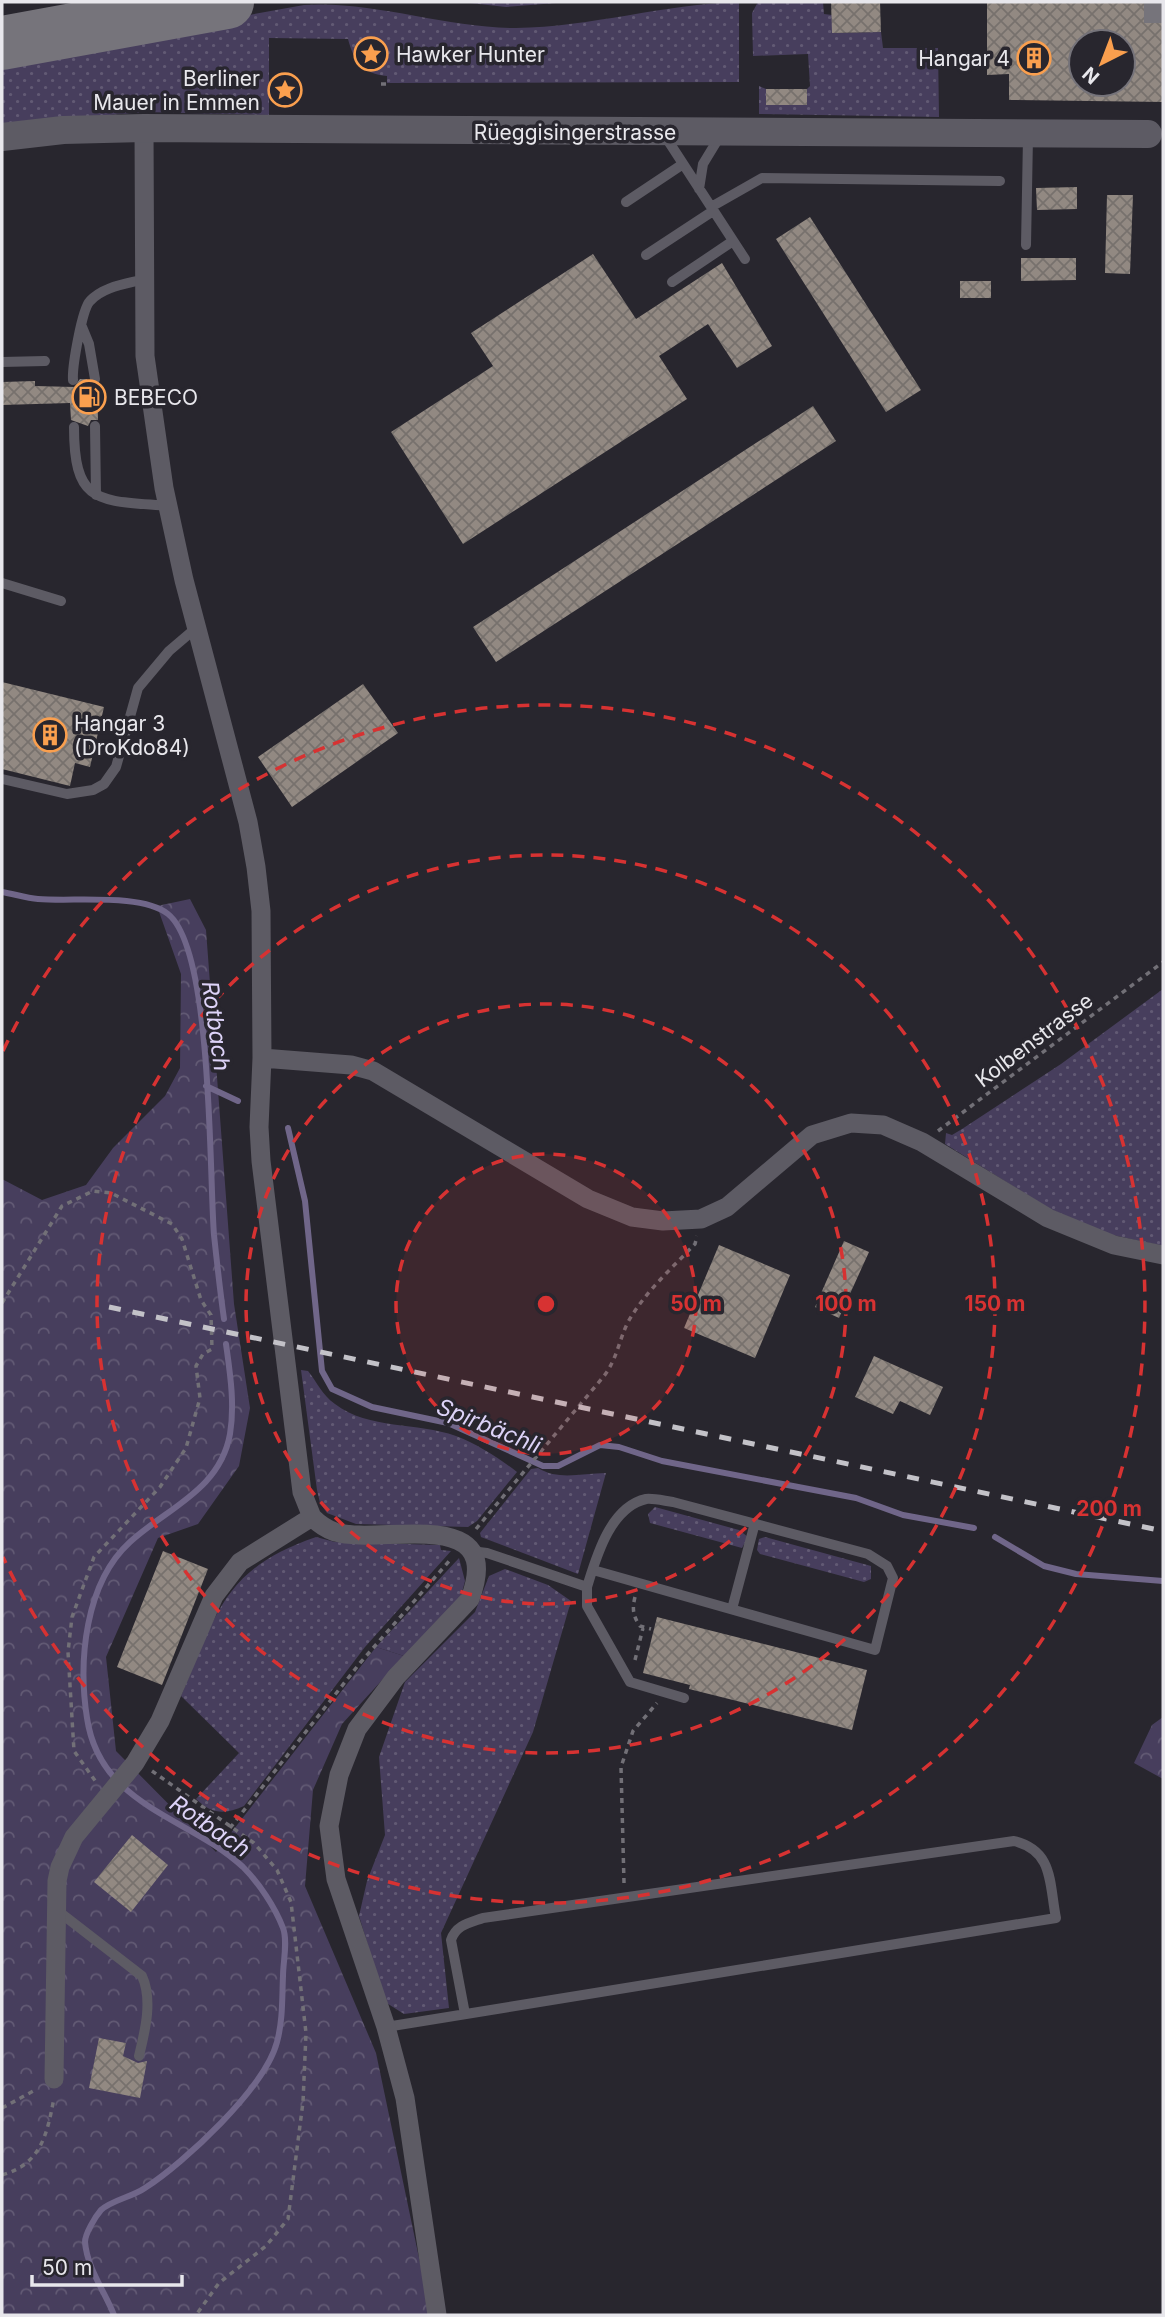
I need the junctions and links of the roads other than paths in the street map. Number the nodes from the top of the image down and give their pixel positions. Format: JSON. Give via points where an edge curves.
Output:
{"nodes":[{"id":1,"x":144,"y":128,"type":"junction"},
{"id":2,"x":662,"y":132,"type":"junction"},
{"id":3,"x":723,"y":133,"type":"junction"},
{"id":4,"x":1028,"y":133,"type":"junction"},
{"id":5,"x":1149,"y":134,"type":"dead end"},
{"id":6,"x":2,"y":137,"type":"edge"},
{"id":7,"x":683,"y":164,"type":"junction"},
{"id":8,"x":1000,"y":181,"type":"dead end"},
{"id":9,"x":699,"y":188,"type":"junction"},
{"id":10,"x":626,"y":202,"type":"dead end"},
{"id":11,"x":712,"y":209,"type":"junction"},
{"id":12,"x":733,"y":241,"type":"junction"},
{"id":13,"x":1026,"y":245,"type":"dead end"},
{"id":14,"x":646,"y":255,"type":"dead end"},
{"id":15,"x":745,"y":259,"type":"dead end"},
{"id":16,"x":145,"y":279,"type":"junction"},
{"id":17,"x":672,"y":282,"type":"dead end"},
{"id":18,"x":82,"y":326,"type":"junction"},
{"id":19,"x":45,"y":361,"type":"dead end"},
{"id":20,"x":2,"y":362,"type":"edge"},
{"id":21,"x":94,"y":379,"type":"dead end"},
{"id":22,"x":73,"y":380,"type":"dead end"},
{"id":23,"x":95,"y":426,"type":"dead end"},
{"id":24,"x":74,"y":427,"type":"dead end"},
{"id":25,"x":96,"y":495,"type":"junction"},
{"id":26,"x":168,"y":506,"type":"junction"},
{"id":27,"x":2,"y":583,"type":"edge"},
{"id":28,"x":61,"y":601,"type":"dead end"},
{"id":29,"x":197,"y":628,"type":"junction"},
{"id":30,"x":2,"y":779,"type":"edge"},
{"id":31,"x":262,"y":1058,"type":"junction"},
{"id":32,"x":1163,"y":1255,"type":"edge"},
{"id":33,"x":312,"y":1517,"type":"junction"},
{"id":34,"x":755,"y":1523,"type":"junction"},
{"id":35,"x":468,"y":1547,"type":"junction"},
{"id":36,"x":593,"y":1570,"type":"junction"},
{"id":37,"x":587,"y":1587,"type":"junction"},
{"id":38,"x":732,"y":1609,"type":"junction"},
{"id":39,"x":684,"y":1698,"type":"dead end"},
{"id":40,"x":58,"y":1911,"type":"junction"},
{"id":41,"x":465,"y":2014,"type":"junction"},
{"id":42,"x":386,"y":2027,"type":"junction"},
{"id":43,"x":139,"y":2056,"type":"dead end"},
{"id":44,"x":54,"y":2079,"type":"road end"},
{"id":45,"x":436,"y":2315,"type":"edge"}],
"edges":[{"from":1,"to":2,"type":"main road","name":"Rüeggisingerstrasse"},
{"from":1,"to":6,"type":"main road","name":"Rüeggisingerstrasse"},
{"from":1,"to":16,"type":"street"},
{"from":2,"to":3,"type":"main road","name":"Rüeggisingerstrasse"},
{"from":2,"to":7,"type":"lane"},
{"from":3,"to":4,"type":"main road","name":"Rüeggisingerstrasse","via":[[952,128]]},
{"from":3,"to":9,"type":"lane","via":[[703,164]]},
{"from":4,"to":5,"type":"main road","name":"Rüeggisingerstrasse"},
{"from":4,"to":13,"type":"lane"},
{"from":7,"to":9,"type":"lane"},
{"from":7,"to":10,"type":"lane"},
{"from":8,"to":11,"type":"lane","via":[[762,178]]},
{"from":9,"to":11,"type":"lane"},
{"from":11,"to":12,"type":"lane"},
{"from":11,"to":14,"type":"lane"},
{"from":12,"to":15,"type":"lane"},
{"from":12,"to":17,"type":"lane"},
{"from":16,"to":18,"type":"lane","via":[[105,290],[88,302]]},
{"from":16,"to":26,"type":"street","via":[[145,356]]},
{"from":18,"to":21,"type":"lane"},
{"from":18,"to":22,"type":"lane"},
{"from":19,"to":20,"type":"lane"},
{"from":23,"to":25,"type":"lane"},
{"from":24,"to":25,"type":"lane","via":[[75,468],[82,484]]},
{"from":25,"to":26,"type":"lane","via":[[110,501]]},
{"from":26,"to":29,"type":"street"},
{"from":27,"to":28,"type":"lane"},
{"from":29,"to":30,"type":"lane","via":[[169,651],[138,688],[116,767],[104,784],[67,794]]},
{"from":29,"to":31,"type":"street","via":[[256,867],[261,911]]},
{"from":31,"to":32,"type":"street","via":[[373,1071],[588,1199],[632,1217],[701,1219],[727,1207],[812,1135],[851,1123],[883,1125],[922,1142],[1048,1218],[1114,1245]]},
{"from":31,"to":33,"type":"street","via":[[261,1161],[302,1492]]},
{"from":33,"to":35,"type":"street","via":[[334,1532],[444,1535]]},
{"from":33,"to":40,"type":"street","via":[[240,1562],[214,1596],[160,1721],[136,1761],[66,1851],[57,1881]]},
{"from":34,"to":36,"type":"lane","via":[[646,1499],[624,1511],[598,1549]]},
{"from":34,"to":38,"type":"lane"},
{"from":34,"to":38,"type":"lane","via":[[868,1554],[887,1566],[893,1578],[875,1650]]},
{"from":35,"to":37,"type":"lane"},
{"from":35,"to":42,"type":"street","via":[[476,1583],[470,1599],[369,1711],[347,1749],[333,1801],[330,1852],[336,1879]]},
{"from":36,"to":37,"type":"lane"},
{"from":36,"to":38,"type":"lane"},
{"from":37,"to":39,"type":"lane","via":[[587,1606],[630,1682]]},
{"from":40,"to":43,"type":"lane","via":[[142,1976],[146,2026]]},
{"from":40,"to":44,"type":"street"},
{"from":41,"to":41,"type":"lane","via":[[451,1940],[454,1931],[483,1918],[1014,1841],[1028,1845],[1045,1859],[1056,1918]]},
{"from":41,"to":42,"type":"lane"},
{"from":42,"to":45,"type":"street","via":[[405,2098]]}]}
